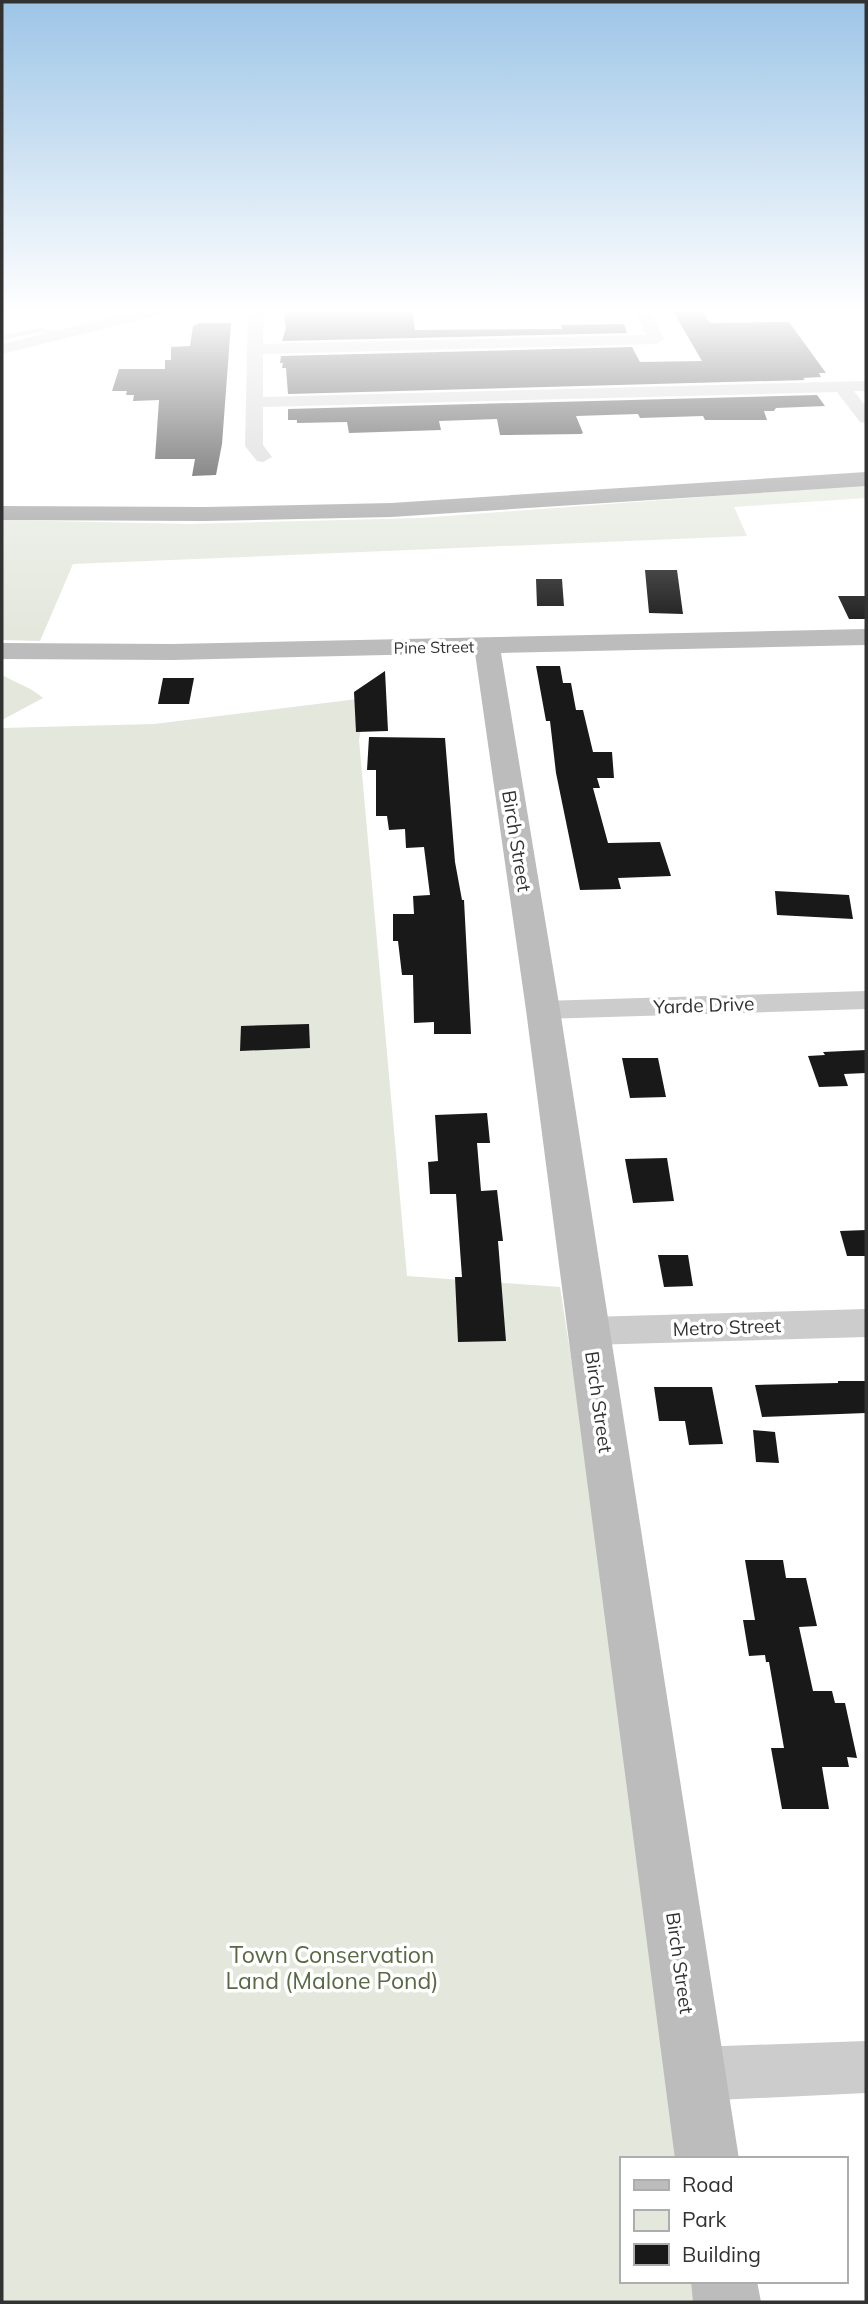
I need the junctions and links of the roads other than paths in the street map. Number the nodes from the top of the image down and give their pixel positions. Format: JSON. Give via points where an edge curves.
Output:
{"nodes":[{"id":1,"x":255,"y":419,"type":"edge"},
{"id":2,"x":263,"y":457,"type":"dead end"},
{"id":3,"x":866,"y":466,"type":"edge"},
{"id":4,"x":866,"y":479,"type":"edge"},
{"id":5,"x":2,"y":499,"type":"edge"},
{"id":6,"x":2,"y":513,"type":"edge"},
{"id":7,"x":866,"y":636,"type":"edge"},
{"id":8,"x":486,"y":646,"type":"junction"},
{"id":9,"x":2,"y":651,"type":"edge"},
{"id":10,"x":866,"y":1000,"type":"edge"},
{"id":11,"x":542,"y":1010,"type":"junction"},
{"id":12,"x":866,"y":1322,"type":"edge"},
{"id":13,"x":589,"y":1331,"type":"junction"},
{"id":14,"x":866,"y":2067,"type":"edge"},
{"id":15,"x":696,"y":2074,"type":"junction"},
{"id":16,"x":707,"y":2157,"type":"edge"},
{"id":17,"x":724,"y":2283,"type":"edge"},
{"id":18,"x":727,"y":2302,"type":"edge"}],
"edges":[{"from":1,"to":2,"type":"street","via":[[254,446]]},
{"from":3,"to":5,"type":"highway","via":[[389,497]]},
{"from":4,"to":6,"type":"highway","via":[[391,510]]},
{"from":7,"to":8,"type":"main road","name":"Pine Street"},
{"from":8,"to":9,"type":"main road","name":"Pine Street"},
{"from":8,"to":11,"type":"main road","name":"Birch Street"},
{"from":10,"to":11,"type":"street","name":"Yarde Drive"},
{"from":11,"to":13,"type":"main road","name":"Birch Street"},
{"from":12,"to":13,"type":"street","name":"Metro Street"},
{"from":13,"to":15,"type":"main road","name":"Birch Street"},
{"from":14,"to":15,"type":"street"},
{"from":15,"to":16,"type":"main road","name":"Birch Street"},
{"from":17,"to":18,"type":"main road"}]}
